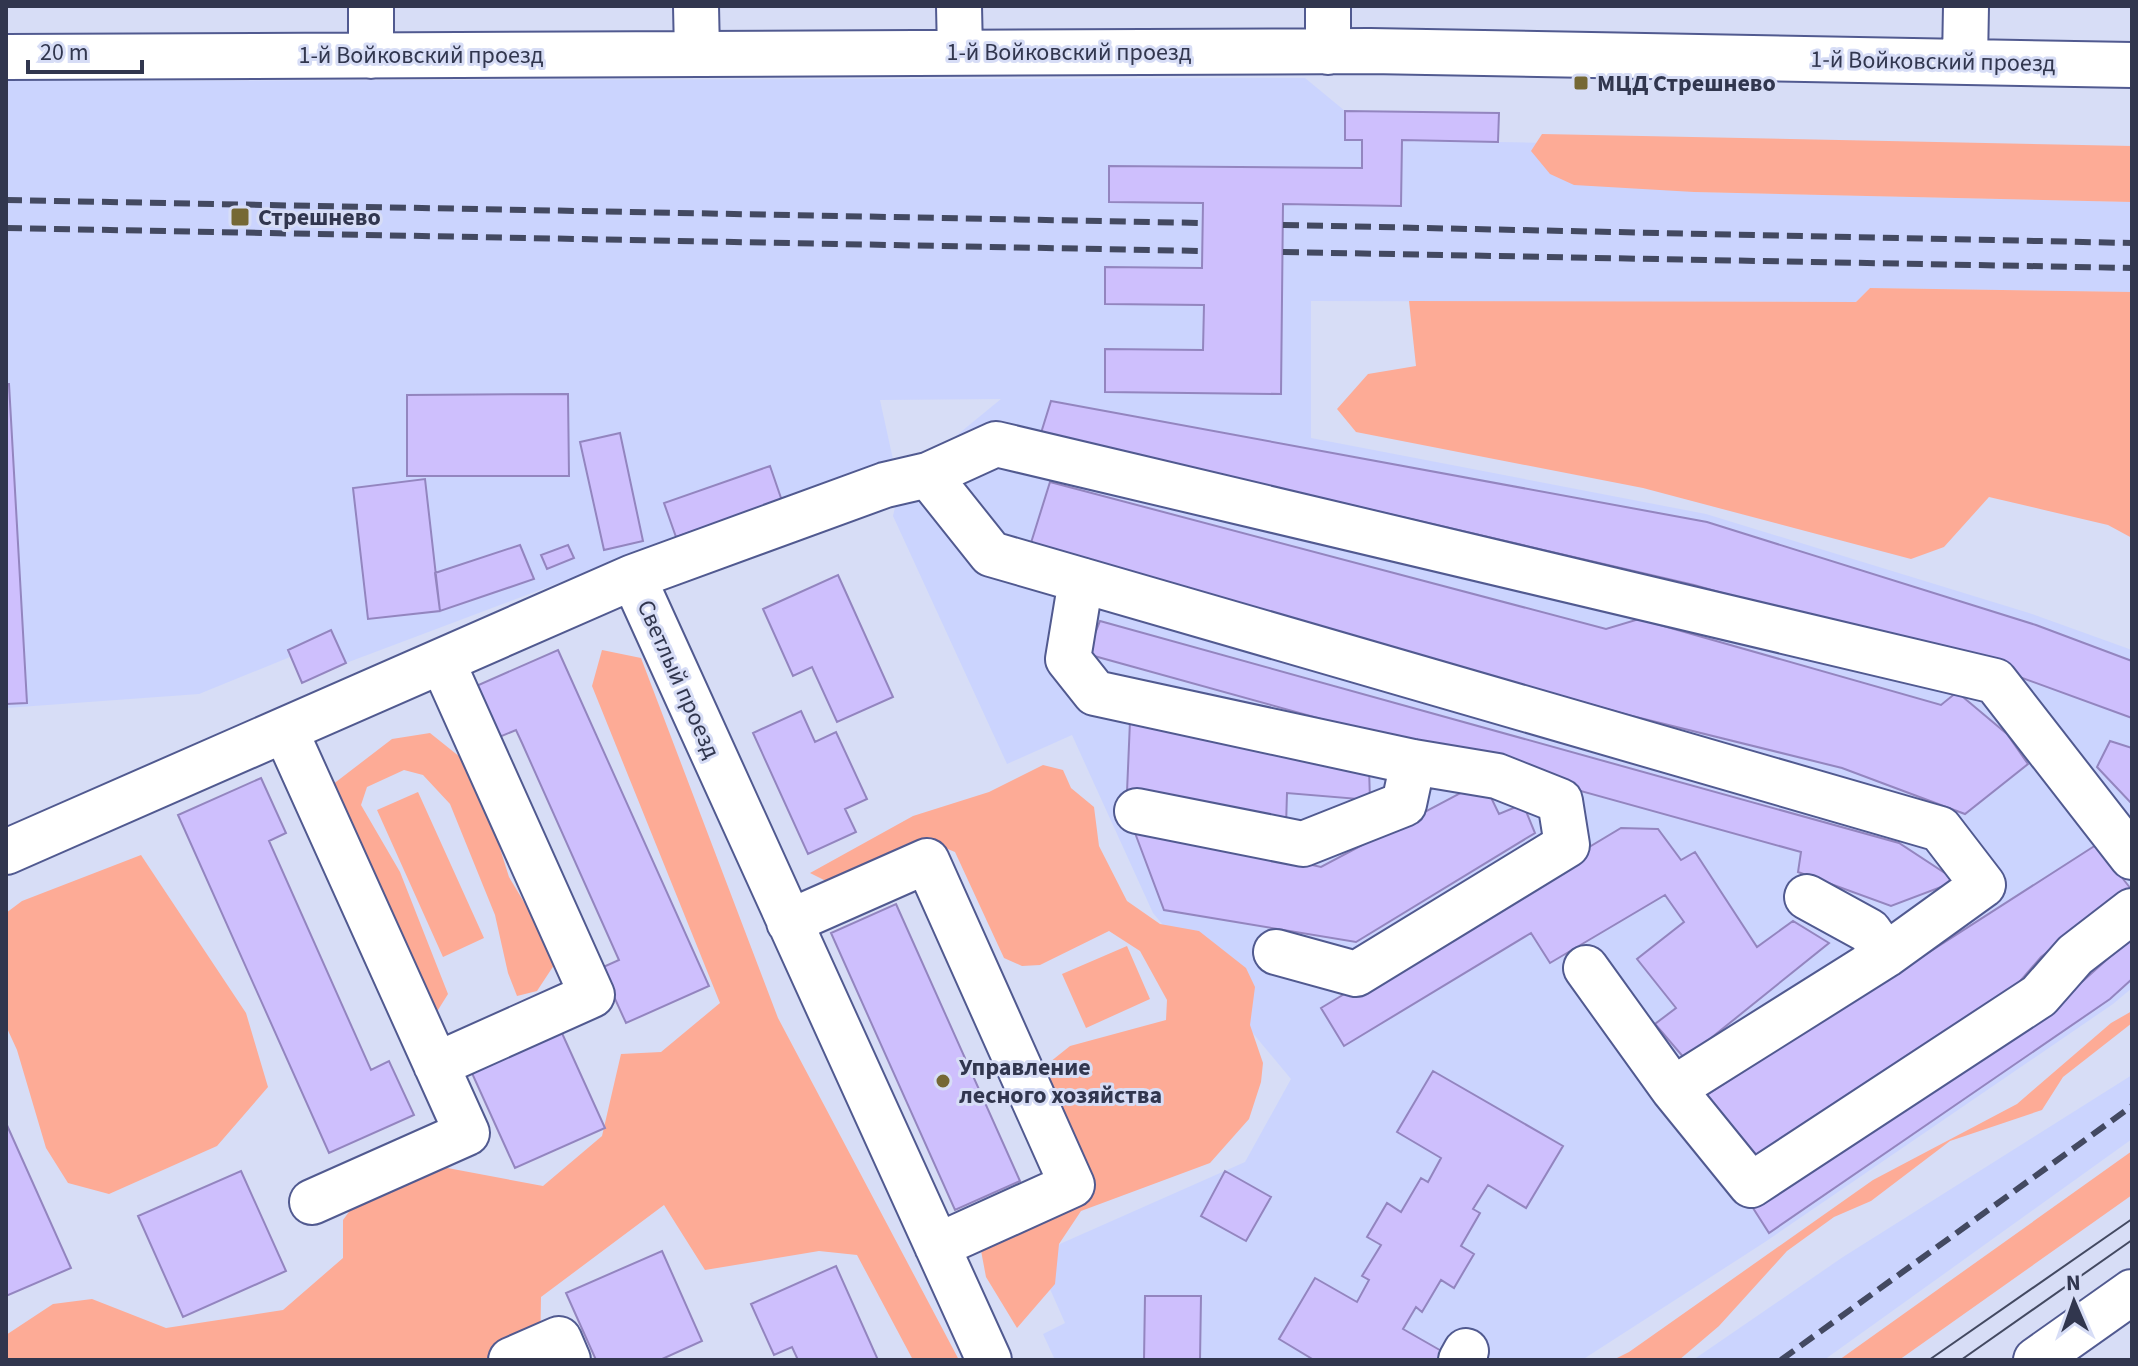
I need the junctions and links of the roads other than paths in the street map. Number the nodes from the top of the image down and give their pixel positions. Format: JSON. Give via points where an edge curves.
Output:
{"nodes":[{"id":1,"x":371,"y":6,"type":"edge"},
{"id":2,"x":696,"y":6,"type":"edge"},
{"id":3,"x":959,"y":6,"type":"edge"},
{"id":4,"x":1328,"y":6,"type":"edge"},
{"id":5,"x":1966,"y":6,"type":"edge"},
{"id":6,"x":960,"y":52,"type":"junction"},
{"id":7,"x":1328,"y":52,"type":"junction"},
{"id":8,"x":697,"y":53,"type":"junction"},
{"id":9,"x":371,"y":56,"type":"junction"},
{"id":10,"x":6,"y":57,"type":"edge"},
{"id":11,"x":1965,"y":61,"type":"junction"},
{"id":12,"x":2132,"y":65,"type":"edge"},
{"id":13,"x":928,"y":475,"type":"junction"},
{"id":14,"x":633,"y":577,"type":"junction"},
{"id":15,"x":1081,"y":580,"type":"junction"},
{"id":16,"x":442,"y":661,"type":"junction"},
{"id":17,"x":285,"y":730,"type":"junction"},
{"id":18,"x":1413,"y":762,"type":"junction"},
{"id":19,"x":1137,"y":811,"type":"dead end"},
{"id":20,"x":6,"y":852,"type":"edge"},
{"id":21,"x":2132,"y":857,"type":"edge"},
{"id":22,"x":1807,"y":897,"type":"dead end"},
{"id":23,"x":2132,"y":911,"type":"edge"},
{"id":24,"x":789,"y":922,"type":"junction"},
{"id":25,"x":1276,"y":952,"type":"dead end"},
{"id":26,"x":1886,"y":955,"type":"junction"},
{"id":27,"x":1586,"y":968,"type":"dead end"},
{"id":28,"x":436,"y":1065,"type":"junction"},
{"id":29,"x":1673,"y":1089,"type":"junction"},
{"id":30,"x":312,"y":1202,"type":"dead end"},
{"id":31,"x":937,"y":1246,"type":"junction"},
{"id":32,"x":2132,"y":1292,"type":"edge"},
{"id":33,"x":511,"y":1360,"type":"edge"},
{"id":34,"x":568,"y":1360,"type":"edge"},
{"id":35,"x":989,"y":1360,"type":"edge"},
{"id":36,"x":2036,"y":1360,"type":"edge"}],
"edges":[{"from":1,"to":9,"type":"street"},
{"from":2,"to":8,"type":"street"},
{"from":3,"to":6,"type":"street"},
{"from":4,"to":7,"type":"street"},
{"from":5,"to":11,"type":"street"},
{"from":6,"to":7,"type":"street","name":"1-й Войковский проезд"},
{"from":6,"to":8,"type":"street","name":"1-й Войковский проезд"},
{"from":7,"to":11,"type":"street","name":"1-й Войковский проезд"},
{"from":8,"to":9,"type":"street","name":"1-й Войковский проезд"},
{"from":9,"to":10,"type":"street","name":"1-й Войковский проезд"},
{"from":11,"to":12,"type":"street","name":"1-й Войковский проезд"},
{"from":13,"to":14,"type":"street","via":[[885,485]]},
{"from":13,"to":15,"type":"street","via":[[991,554]]},
{"from":13,"to":21,"type":"street","via":[[996,444],[1995,681]]},
{"from":14,"to":16,"type":"street","name":"Светлый проезд"},
{"from":14,"to":24,"type":"street","name":"Светлый проезд"},
{"from":15,"to":18,"type":"street","via":[[1068,659],[1095,693]]},
{"from":15,"to":26,"type":"street","via":[[1940,829],[1983,885]]},
{"from":16,"to":17,"type":"street","name":"Светлый проезд"},
{"from":16,"to":28,"type":"street","via":[[592,995]]},
{"from":17,"to":20,"type":"street","name":"Светлый проезд"},
{"from":17,"to":28,"type":"street"},
{"from":18,"to":19,"type":"street","via":[[1404,804],[1303,844]]},
{"from":18,"to":25,"type":"street","via":[[1497,776],[1560,801],[1567,845],[1356,974]]},
{"from":22,"to":26,"type":"street","via":[[1869,931]]},
{"from":23,"to":29,"type":"street","via":[[2075,955],[2039,996],[1751,1185]]},
{"from":24,"to":31,"type":"street","name":"Светлый проезд"},
{"from":24,"to":31,"type":"street","via":[[927,861],[1072,1185]]},
{"from":26,"to":29,"type":"street"},
{"from":27,"to":29,"type":"street"},
{"from":28,"to":30,"type":"street","via":[[467,1133]]},
{"from":31,"to":35,"type":"street","name":"Светлый проезд"},
{"from":32,"to":36,"type":"street"},
{"from":33,"to":34,"type":"street","via":[[559,1339]]}]}
